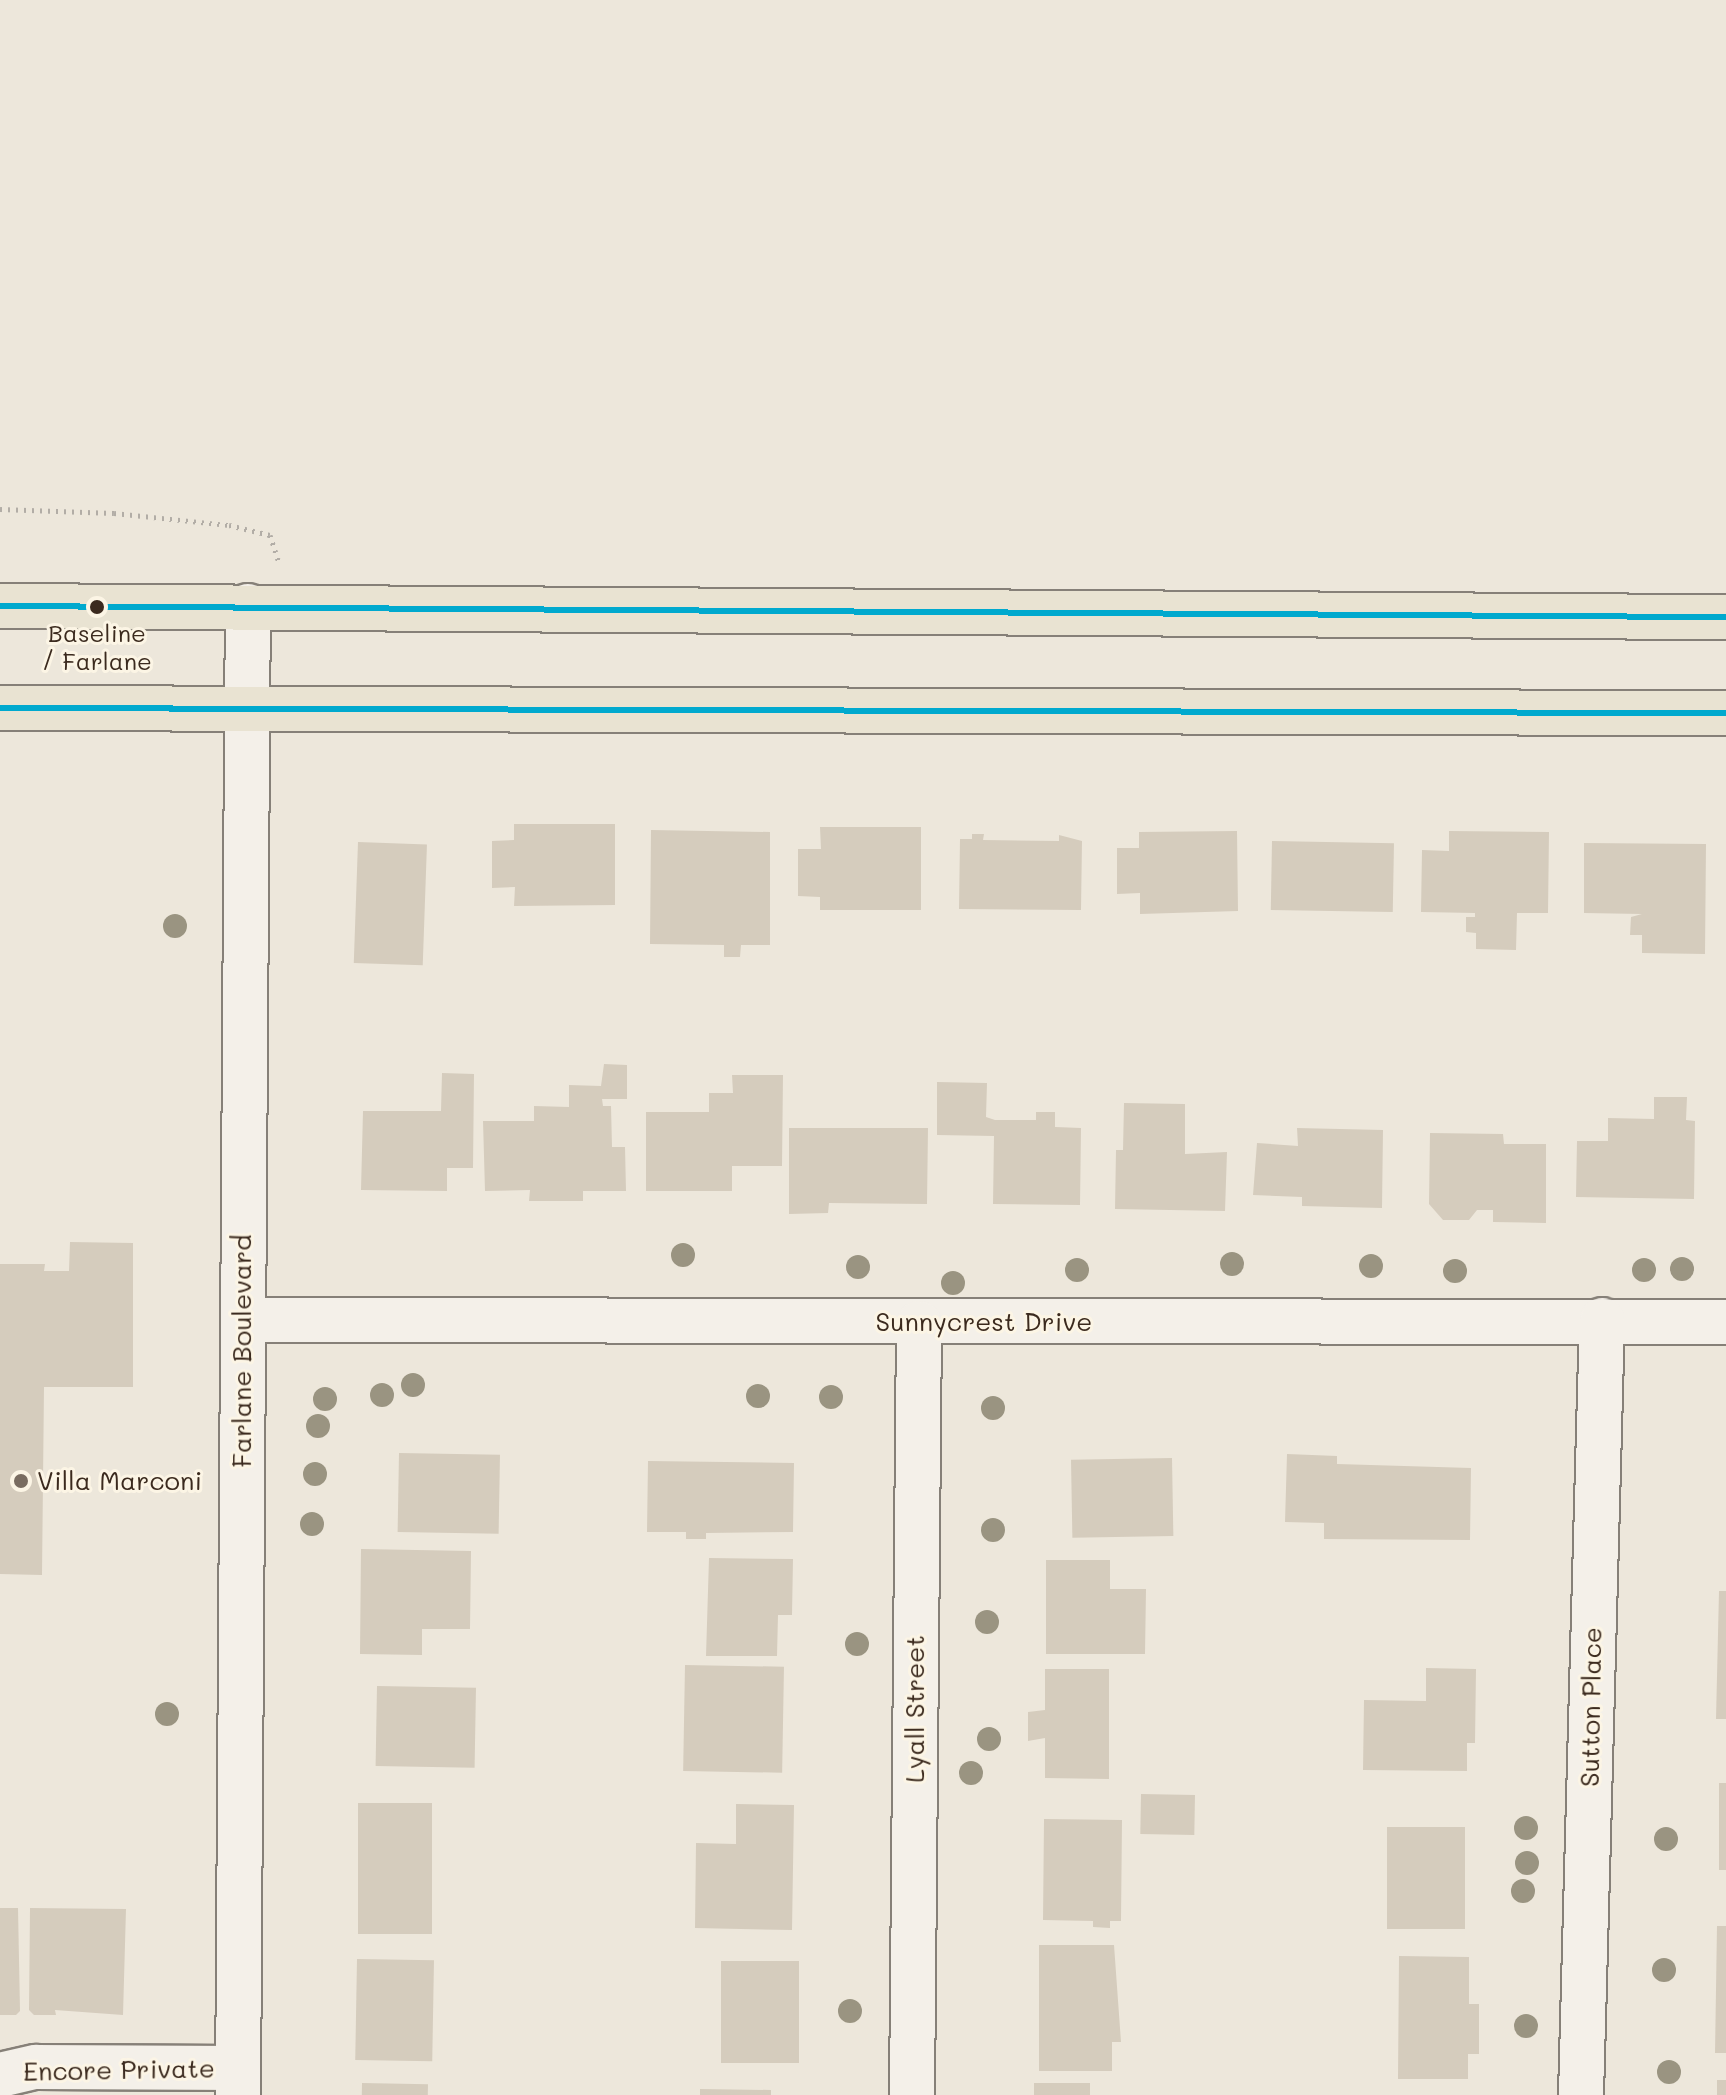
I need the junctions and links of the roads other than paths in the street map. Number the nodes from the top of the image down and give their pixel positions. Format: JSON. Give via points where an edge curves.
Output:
{"nodes":[{"id":1,"x":0,"y":606,"type":"edge"},
{"id":2,"x":248,"y":606,"type":"junction"},
{"id":3,"x":1726,"y":617,"type":"edge"},
{"id":4,"x":0,"y":708,"type":"edge"},
{"id":5,"x":246,"y":709,"type":"junction"},
{"id":6,"x":1726,"y":713,"type":"edge"},
{"id":7,"x":243,"y":1320,"type":"junction"},
{"id":8,"x":1602,"y":1320,"type":"junction"},
{"id":9,"x":1726,"y":1322,"type":"edge"},
{"id":10,"x":919,"y":1323,"type":"junction"},
{"id":11,"x":0,"y":2075,"type":"edge"},
{"id":12,"x":238,"y":2081,"type":"edge"},
{"id":13,"x":912,"y":2095,"type":"edge"},
{"id":14,"x":1581,"y":2095,"type":"edge"}],
"edges":[{"from":1,"to":2,"type":"main road"},
{"from":2,"to":3,"type":"main road"},
{"from":2,"to":5,"type":"street","name":"Farlane Boulevard"},
{"from":4,"to":5,"type":"main road"},
{"from":5,"to":6,"type":"main road"},
{"from":5,"to":7,"type":"street","name":"Farlane Boulevard"},
{"from":7,"to":10,"type":"street","name":"Sunnycrest Drive"},
{"from":7,"to":12,"type":"street","name":"Farlane Boulevard"},
{"from":8,"to":9,"type":"street","name":"Sunnycrest Drive"},
{"from":8,"to":10,"type":"street","name":"Sunnycrest Drive"},
{"from":8,"to":14,"type":"street","name":"Sutton Place"},
{"from":10,"to":13,"type":"street","name":"Lyall Street"},
{"from":11,"to":12,"type":"street","name":"Encore Private","via":[[36,2067]]}]}
